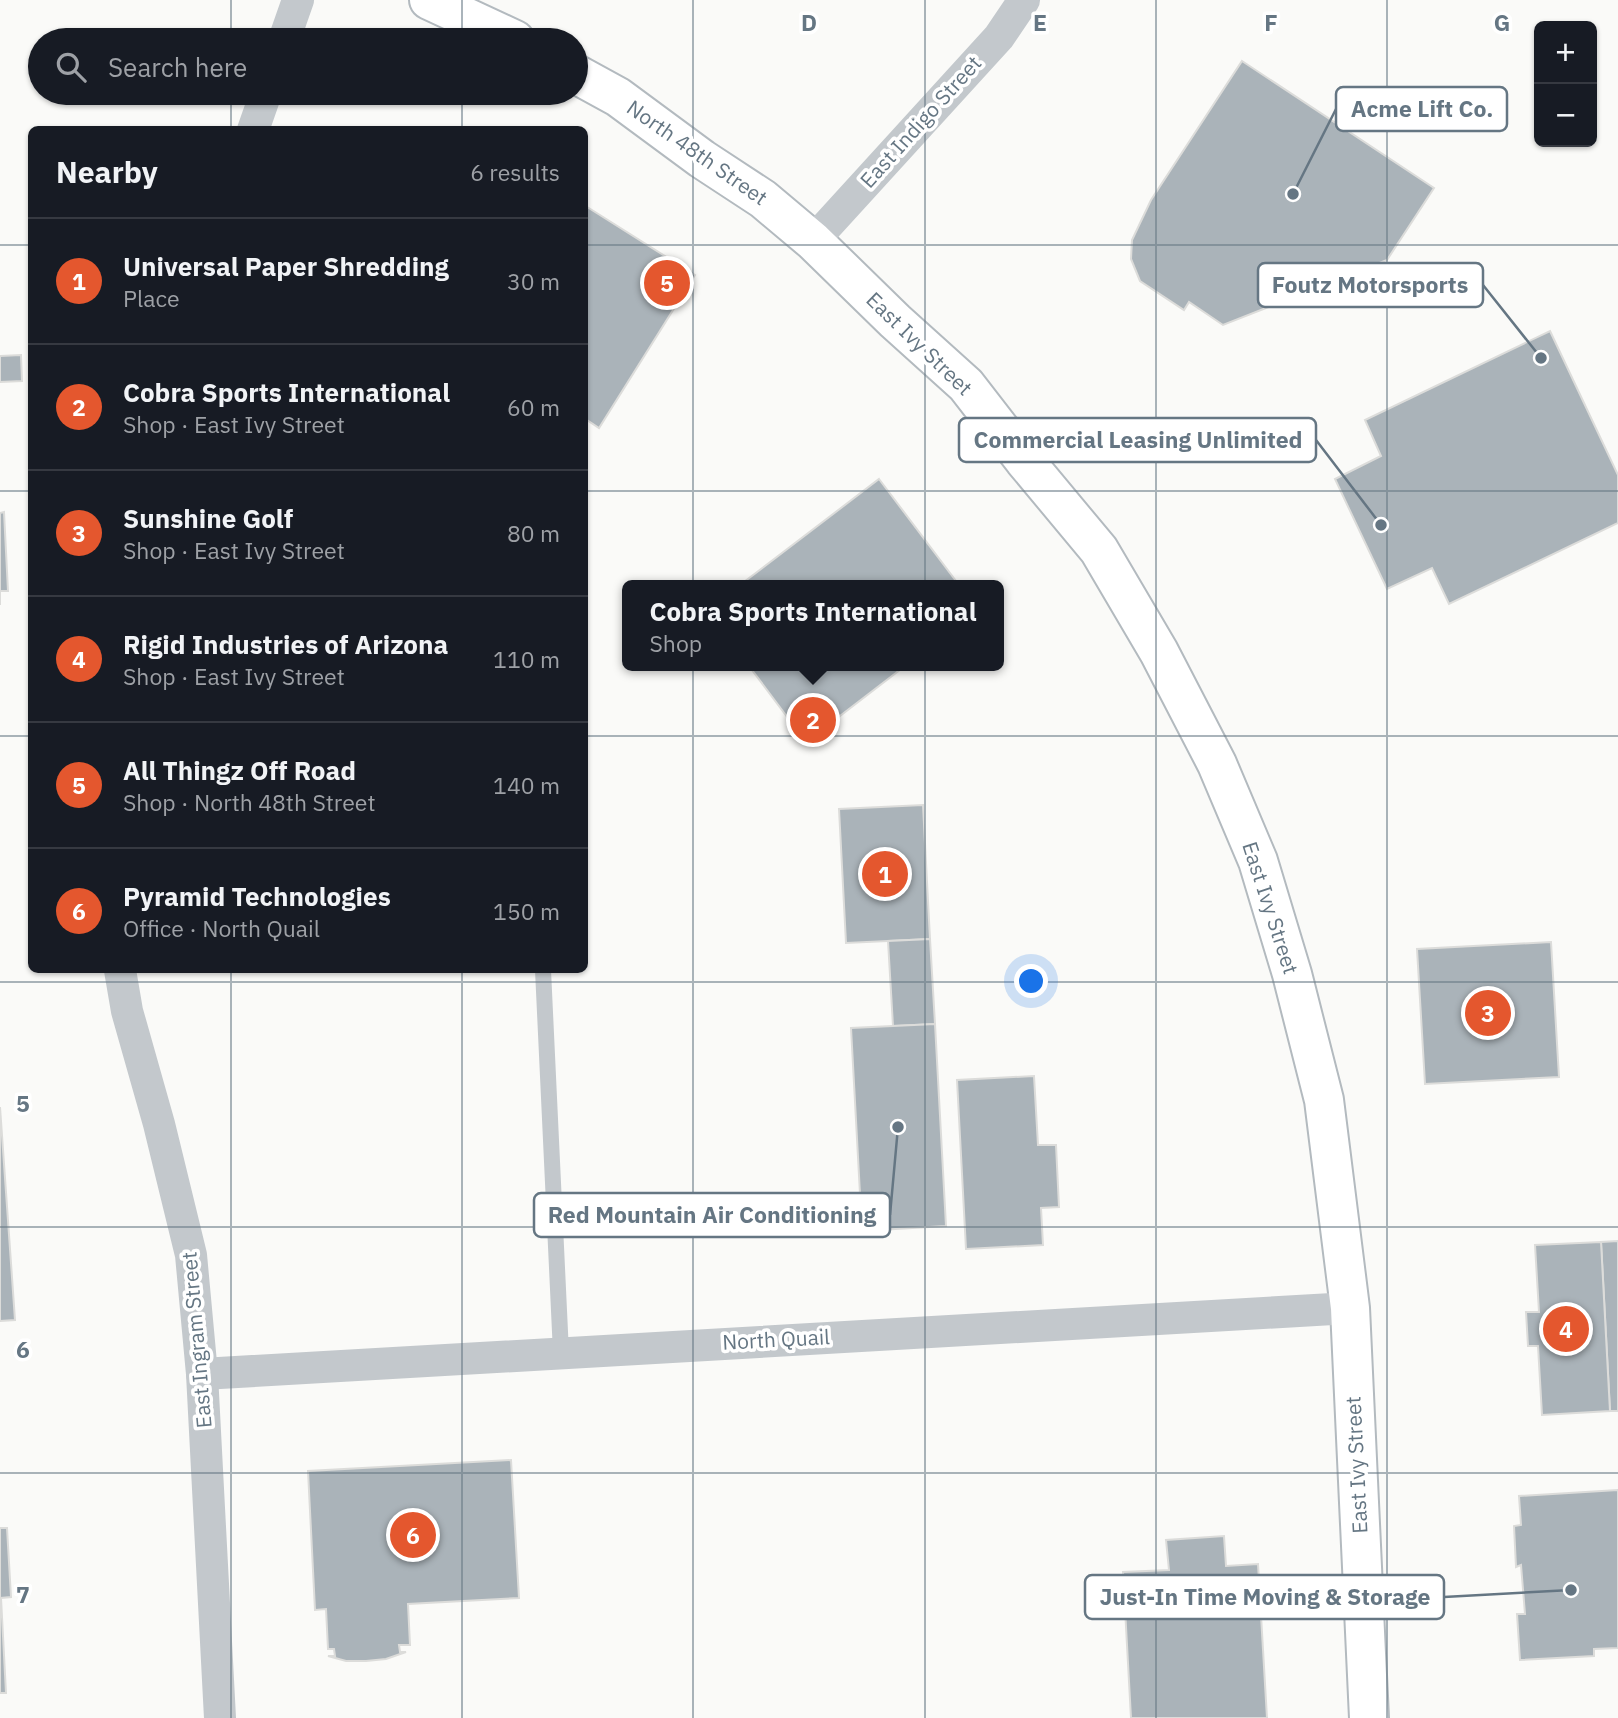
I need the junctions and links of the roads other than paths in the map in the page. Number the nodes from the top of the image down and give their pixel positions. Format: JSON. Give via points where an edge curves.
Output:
{"nodes":[{"id":1,"x":298,"y":0,"type":"edge"},
{"id":2,"x":429,"y":0,"type":"edge"},
{"id":3,"x":1024,"y":0,"type":"edge"},
{"id":4,"x":288,"y":28,"type":"edge"},
{"id":5,"x":489,"y":28,"type":"edge"},
{"id":6,"x":588,"y":81,"type":"edge"},
{"id":7,"x":262,"y":105,"type":"edge"},
{"id":8,"x":254,"y":126,"type":"edge"},
{"id":9,"x":813,"y":241,"type":"junction"},
{"id":10,"x":121,"y":973,"type":"edge"},
{"id":11,"x":543,"y":973,"type":"edge"},
{"id":12,"x":1350,"y":1308,"type":"junction"},
{"id":13,"x":561,"y":1353,"type":"junction"},
{"id":14,"x":202,"y":1374,"type":"junction"},
{"id":15,"x":220,"y":1718,"type":"edge"},
{"id":16,"x":1369,"y":1718,"type":"edge"}],
"edges":[{"from":1,"to":4,"type":"street"},
{"from":2,"to":5,"type":"street"},
{"from":3,"to":9,"type":"street","name":"East Indigo Street","via":[[999,37]]},
{"from":6,"to":9,"type":"street","name":"North 48th Street","via":[[763,199]]},
{"from":7,"to":8,"type":"street"},
{"from":9,"to":12,"type":"street","name":"East Ivy Street","via":[[966,385],[1099,550],[1217,764],[1258,861],[1324,1100]]},
{"from":10,"to":14,"type":"street","name":"East Ingram Street","via":[[191,1255]]},
{"from":11,"to":13,"type":"lane"},
{"from":12,"to":13,"type":"street","name":"North Quail"},
{"from":12,"to":16,"type":"street","name":"East Ivy Street"},
{"from":13,"to":14,"type":"street","name":"North Quail"},
{"from":14,"to":15,"type":"street","name":"East Ingram Street"}]}
